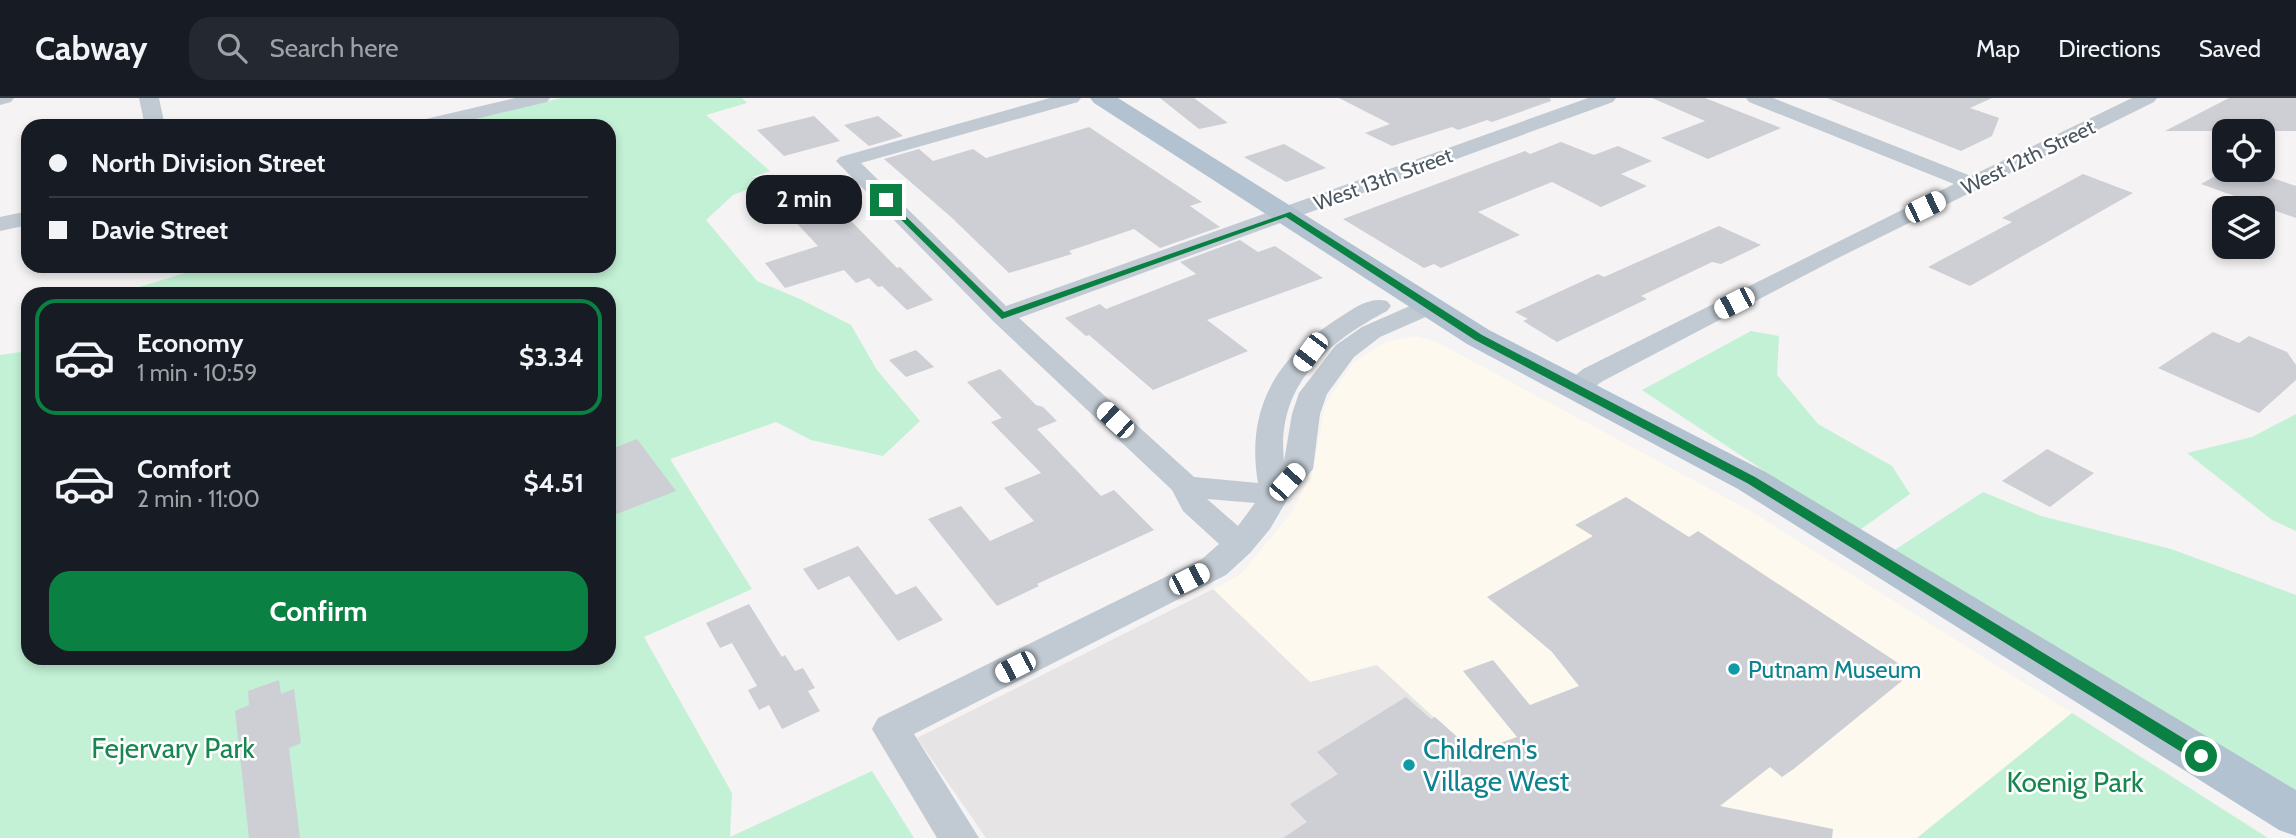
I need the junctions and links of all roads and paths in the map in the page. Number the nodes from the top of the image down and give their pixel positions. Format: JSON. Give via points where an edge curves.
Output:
{"nodes":[{"id":1,"x":149,"y":98,"type":"edge"},
{"id":2,"x":450,"y":98,"type":"edge"},
{"id":3,"x":540,"y":98,"type":"edge"},
{"id":4,"x":1071,"y":98,"type":"edge"},
{"id":5,"x":1102,"y":98,"type":"edge"},
{"id":6,"x":1606,"y":98,"type":"edge"},
{"id":7,"x":1756,"y":98,"type":"edge"},
{"id":8,"x":2147,"y":98,"type":"edge"},
{"id":9,"x":461,"y":117,"type":"junction"},
{"id":10,"x":154,"y":119,"type":"edge"},
{"id":11,"x":452,"y":119,"type":"edge"},
{"id":12,"x":1973,"y":184,"type":"junction"},
{"id":13,"x":1287,"y":214,"type":"junction"},
{"id":14,"x":21,"y":220,"type":"edge"},
{"id":15,"x":0,"y":224,"type":"edge"},
{"id":16,"x":1417,"y":300,"type":"junction"},
{"id":17,"x":1002,"y":316,"type":"junction"},
{"id":18,"x":1574,"y":388,"type":"junction"},
{"id":19,"x":1185,"y":485,"type":"junction"},
{"id":20,"x":1275,"y":494,"type":"junction"},
{"id":21,"x":1239,"y":545,"type":"junction"},
{"id":22,"x":2296,"y":815,"type":"edge"},
{"id":23,"x":960,"y":838,"type":"edge"}],
"edges":[{"from":1,"to":10,"type":"street"},
{"from":2,"to":9,"type":"street"},
{"from":3,"to":9,"type":"street"},
{"from":4,"to":17,"type":"street","via":[[847,161]]},
{"from":5,"to":13,"type":"main road"},
{"from":6,"to":13,"type":"street","name":"West 13th Street"},
{"from":7,"to":12,"type":"street"},
{"from":8,"to":12,"type":"street","name":"West 12th Street"},
{"from":9,"to":11,"type":"street"},
{"from":12,"to":18,"type":"street","name":"West 12th Street"},
{"from":13,"to":16,"type":"main road"},
{"from":13,"to":17,"type":"street","name":"West 13th Street"},
{"from":14,"to":15,"type":"street"},
{"from":16,"to":18,"type":"main road"},
{"from":16,"to":20,"type":"street","via":[[1345,351],[1313,393],[1298,469]]},
{"from":17,"to":19,"type":"street"},
{"from":18,"to":22,"type":"main road","via":[[1751,480]]},
{"from":19,"to":20,"type":"street"},
{"from":19,"to":21,"type":"street","via":[[1194,504]]},
{"from":20,"to":21,"type":"street"},
{"from":21,"to":23,"type":"street","via":[[1214,566],[891,729]]}]}
